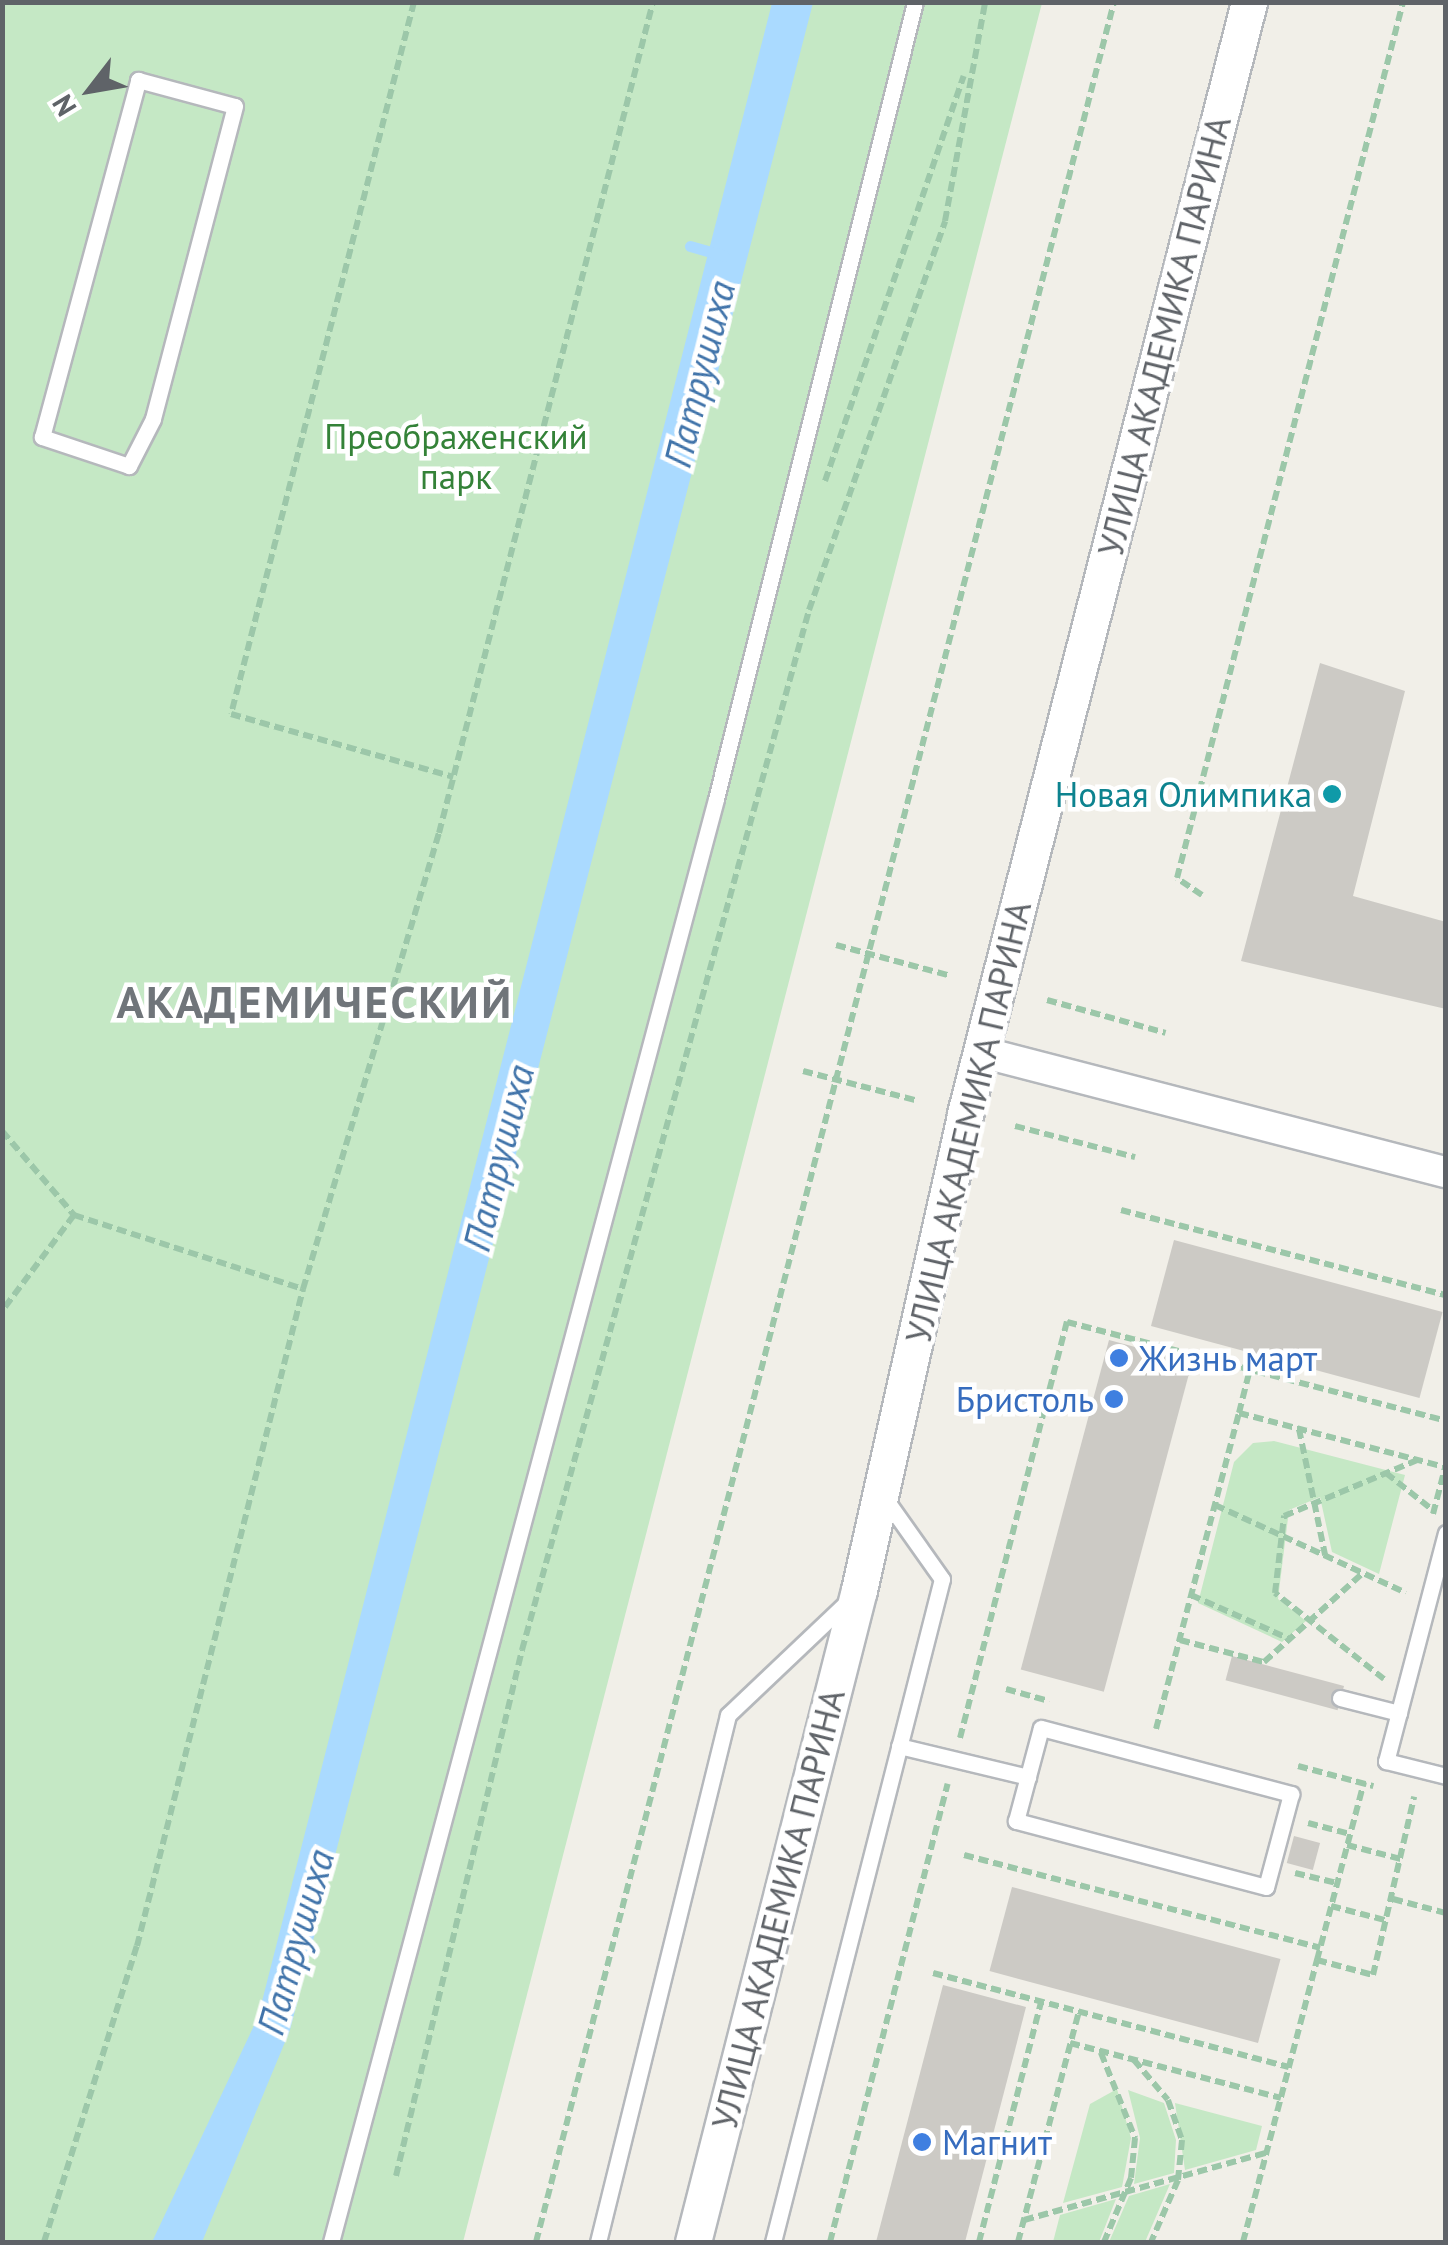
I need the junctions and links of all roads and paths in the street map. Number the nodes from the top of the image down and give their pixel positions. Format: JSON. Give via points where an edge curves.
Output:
{"nodes":[{"id":1,"x":414,"y":2,"type":"edge"},
{"id":2,"x":654,"y":2,"type":"edge"},
{"id":3,"x":915,"y":2,"type":"edge"},
{"id":4,"x":986,"y":2,"type":"edge"},
{"id":5,"x":1114,"y":2,"type":"edge"},
{"id":6,"x":1249,"y":2,"type":"edge"},
{"id":7,"x":1403,"y":2,"type":"edge"},
{"id":8,"x":970,"y":61,"type":"junction"},
{"id":9,"x":105,"y":459,"type":"joint"},
{"id":10,"x":820,"y":496,"type":"dead end"},
{"id":11,"x":453,"y":777,"type":"junction"},
{"id":12,"x":1202,"y":895,"type":"dead end"},
{"id":13,"x":836,"y":945,"type":"dead end"},
{"id":14,"x":868,"y":954,"type":"junction"},
{"id":15,"x":948,"y":974,"type":"dead end"},
{"id":16,"x":1048,"y":1000,"type":"dead end"},
{"id":17,"x":1166,"y":1033,"type":"dead end"},
{"id":18,"x":981,"y":1052,"type":"junction"},
{"id":19,"x":804,"y":1071,"type":"dead end"},
{"id":20,"x":836,"y":1079,"type":"junction"},
{"id":21,"x":915,"y":1100,"type":"dead end"},
{"id":22,"x":1015,"y":1126,"type":"dead end"},
{"id":23,"x":2,"y":1132,"type":"edge"},
{"id":24,"x":1134,"y":1158,"type":"dead end"},
{"id":25,"x":1446,"y":1172,"type":"edge"},
{"id":26,"x":1121,"y":1210,"type":"dead end"},
{"id":27,"x":74,"y":1215,"type":"junction"},
{"id":28,"x":303,"y":1289,"type":"junction"},
{"id":29,"x":1446,"y":1295,"type":"edge"},
{"id":30,"x":2,"y":1311,"type":"edge"},
{"id":31,"x":1093,"y":1328,"type":"dead end"},
{"id":32,"x":1250,"y":1369,"type":"junction"},
{"id":33,"x":1239,"y":1413,"type":"junction"},
{"id":34,"x":1446,"y":1421,"type":"edge"},
{"id":35,"x":1299,"y":1429,"type":"junction"},
{"id":36,"x":1417,"y":1460,"type":"junction"},
{"id":37,"x":1446,"y":1468,"type":"edge"},
{"id":38,"x":1386,"y":1473,"type":"junction"},
{"id":39,"x":882,"y":1494,"type":"junction"},
{"id":40,"x":1315,"y":1503,"type":"junction"},
{"id":41,"x":1215,"y":1505,"type":"junction"},
{"id":42,"x":1434,"y":1511,"type":"dead end"},
{"id":43,"x":1446,"y":1533,"type":"edge"},
{"id":44,"x":1282,"y":1536,"type":"junction"},
{"id":45,"x":1326,"y":1556,"type":"junction"},
{"id":46,"x":1363,"y":1573,"type":"junction"},
{"id":47,"x":860,"y":1590,"type":"junction"},
{"id":48,"x":1191,"y":1595,"type":"junction"},
{"id":49,"x":1412,"y":1596,"type":"dead end"},
{"id":50,"x":1310,"y":1620,"type":"junction"},
{"id":51,"x":1290,"y":1639,"type":"junction"},
{"id":52,"x":1180,"y":1640,"type":"junction"},
{"id":53,"x":1389,"y":1683,"type":"dead end"},
{"id":54,"x":1340,"y":1698,"type":"dead end"},
{"id":55,"x":1398,"y":1713,"type":"junction"},
{"id":56,"x":1156,"y":1729,"type":"dead end"},
{"id":57,"x":899,"y":1746,"type":"junction"},
{"id":58,"x":1322,"y":1772,"type":"dead end"},
{"id":59,"x":1446,"y":1776,"type":"edge"},
{"id":60,"x":1028,"y":1777,"type":"junction"},
{"id":61,"x":1317,"y":1789,"type":"dead end"},
{"id":62,"x":1313,"y":1806,"type":"dead end"},
{"id":63,"x":1350,"y":1834,"type":"dead end"},
{"id":64,"x":1347,"y":1845,"type":"dead end"},
{"id":65,"x":964,"y":1855,"type":"dead end"},
{"id":66,"x":1404,"y":1860,"type":"dead end"},
{"id":67,"x":1272,"y":1867,"type":"junction"},
{"id":68,"x":1337,"y":1884,"type":"dead end"},
{"id":69,"x":1394,"y":1899,"type":"dead end"},
{"id":70,"x":1331,"y":1906,"type":"dead end"},
{"id":71,"x":1446,"y":1913,"type":"edge"},
{"id":72,"x":1388,"y":1920,"type":"dead end"},
{"id":73,"x":1320,"y":1948,"type":"dead end"},
{"id":74,"x":933,"y":1973,"type":"dead end"},
{"id":75,"x":1042,"y":2002,"type":"junction"},
{"id":76,"x":1079,"y":2012,"type":"junction"},
{"id":77,"x":1070,"y":2043,"type":"junction"},
{"id":78,"x":1100,"y":2051,"type":"junction"},
{"id":79,"x":1133,"y":2059,"type":"junction"},
{"id":80,"x":1289,"y":2067,"type":"dead end"},
{"id":81,"x":1281,"y":2098,"type":"dead end"},
{"id":82,"x":1267,"y":2152,"type":"dead end"},
{"id":83,"x":396,"y":2176,"type":"dead end"},
{"id":84,"x":1178,"y":2177,"type":"junction"},
{"id":85,"x":1126,"y":2192,"type":"junction"},
{"id":86,"x":1024,"y":2220,"type":"junction"},
{"id":87,"x":44,"y":2242,"type":"edge"},
{"id":88,"x":331,"y":2242,"type":"edge"},
{"id":89,"x":536,"y":2242,"type":"edge"},
{"id":90,"x":598,"y":2242,"type":"edge"},
{"id":91,"x":693,"y":2242,"type":"edge"},
{"id":92,"x":773,"y":2242,"type":"edge"},
{"id":93,"x":978,"y":2242,"type":"edge"},
{"id":94,"x":1018,"y":2242,"type":"edge"},
{"id":95,"x":1104,"y":2242,"type":"edge"},
{"id":96,"x":1151,"y":2242,"type":"edge"}],
"edges":[{"from":1,"to":11,"type":"path","via":[[231,714]]},
{"from":2,"to":11,"type":"path"},
{"from":3,"to":88,"type":"lane","via":[[711,818]]},
{"from":4,"to":8,"type":"path"},
{"from":5,"to":14,"type":"path"},
{"from":6,"to":18,"type":"street","name":"УЛИЦА АКАДЕМИКА ПАРИНА"},
{"from":7,"to":12,"type":"path","via":[[1177,878]]},
{"from":8,"to":10,"type":"path"},
{"from":8,"to":83,"type":"path","via":[[945,221],[808,610],[522,1650]]},
{"from":9,"to":9,"type":"lane","via":[[129,466],[152,419],[235,106],[138,80],[42,437]]},
{"from":11,"to":28,"type":"path"},
{"from":13,"to":14,"type":"path"},
{"from":14,"to":15,"type":"path"},
{"from":14,"to":20,"type":"path"},
{"from":16,"to":17,"type":"path"},
{"from":18,"to":25,"type":"street"},
{"from":18,"to":39,"type":"street","name":"УЛИЦА АКАДЕМИКА ПАРИНА"},
{"from":19,"to":20,"type":"path"},
{"from":20,"to":21,"type":"path"},
{"from":20,"to":89,"type":"path"},
{"from":22,"to":24,"type":"path"},
{"from":23,"to":27,"type":"path"},
{"from":26,"to":29,"type":"path"},
{"from":27,"to":28,"type":"path"},
{"from":27,"to":30,"type":"path"},
{"from":28,"to":87,"type":"path","via":[[137,1946]]},
{"from":31,"to":32,"type":"path"},
{"from":32,"to":33,"type":"path"},
{"from":32,"to":34,"type":"path"},
{"from":33,"to":35,"type":"path"},
{"from":33,"to":41,"type":"path"},
{"from":35,"to":36,"type":"path"},
{"from":35,"to":40,"type":"path"},
{"from":36,"to":37,"type":"path"},
{"from":36,"to":38,"type":"path"},
{"from":38,"to":40,"type":"path"},
{"from":38,"to":42,"type":"path"},
{"from":39,"to":47,"type":"street","name":"УЛИЦА АКАДЕМИКА ПАРИНА"},
{"from":39,"to":57,"type":"lane","via":[[942,1579]]},
{"from":40,"to":44,"type":"path","via":[[1284,1516]]},
{"from":40,"to":45,"type":"path"},
{"from":41,"to":44,"type":"path"},
{"from":41,"to":48,"type":"path"},
{"from":43,"to":55,"type":"lane"},
{"from":44,"to":45,"type":"path"},
{"from":44,"to":50,"type":"path","via":[[1275,1593]]},
{"from":45,"to":46,"type":"path"},
{"from":46,"to":49,"type":"path"},
{"from":46,"to":50,"type":"path"},
{"from":47,"to":90,"type":"lane","via":[[728,1715]]},
{"from":47,"to":91,"type":"street","name":"УЛИЦА АКАДЕМИКА ПАРИНА"},
{"from":48,"to":51,"type":"path"},
{"from":48,"to":52,"type":"path"},
{"from":50,"to":51,"type":"path"},
{"from":50,"to":53,"type":"path"},
{"from":51,"to":52,"type":"path","via":[[1264,1662]]},
{"from":52,"to":56,"type":"path"},
{"from":54,"to":55,"type":"lane"},
{"from":55,"to":59,"type":"lane","via":[[1386,1761]]},
{"from":57,"to":60,"type":"lane"},
{"from":57,"to":92,"type":"lane"},
{"from":58,"to":61,"type":"path"},
{"from":60,"to":67,"type":"lane","via":[[1016,1821],[1266,1887]]},
{"from":60,"to":67,"type":"lane","via":[[1041,1728],[1291,1794]]},
{"from":62,"to":63,"type":"path","via":[[1308,1823]]},
{"from":64,"to":66,"type":"path"},
{"from":65,"to":73,"type":"path"},
{"from":67,"to":68,"type":"path"},
{"from":69,"to":71,"type":"path"},
{"from":70,"to":72,"type":"path"},
{"from":74,"to":75,"type":"path"},
{"from":75,"to":76,"type":"path"},
{"from":75,"to":93,"type":"path"},
{"from":76,"to":77,"type":"path"},
{"from":76,"to":80,"type":"path"},
{"from":77,"to":78,"type":"path"},
{"from":77,"to":86,"type":"path"},
{"from":78,"to":79,"type":"path"},
{"from":78,"to":85,"type":"path","via":[[1134,2123]]},
{"from":79,"to":81,"type":"path"},
{"from":79,"to":84,"type":"path","via":[[1178,2120]]},
{"from":82,"to":84,"type":"path"},
{"from":84,"to":85,"type":"path"},
{"from":84,"to":96,"type":"path"},
{"from":85,"to":86,"type":"path"},
{"from":85,"to":95,"type":"path"},
{"from":86,"to":94,"type":"path"}]}
